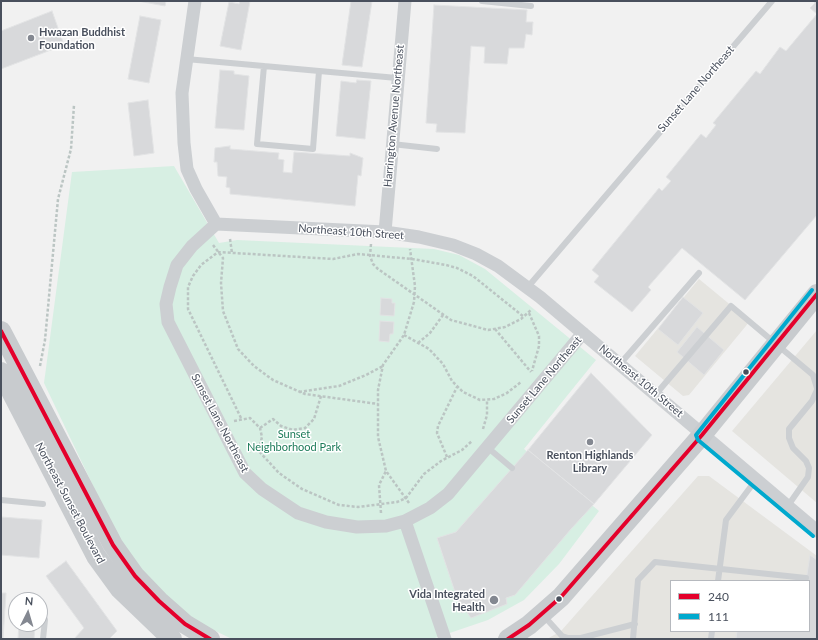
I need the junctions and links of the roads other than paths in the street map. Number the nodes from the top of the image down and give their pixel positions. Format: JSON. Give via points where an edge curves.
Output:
{"nodes":[{"id":1,"x":195,"y":1,"type":"edge"},
{"id":2,"x":405,"y":1,"type":"edge"},
{"id":3,"x":482,"y":1,"type":"edge"},
{"id":4,"x":772,"y":1,"type":"edge"},
{"id":5,"x":531,"y":6,"type":"dead end"},
{"id":6,"x":186,"y":60,"type":"junction"},
{"id":7,"x":264,"y":66,"type":"junction"},
{"id":8,"x":319,"y":71,"type":"junction"},
{"id":9,"x":397,"y":78,"type":"junction"},
{"id":10,"x":392,"y":144,"type":"junction"},
{"id":11,"x":437,"y":149,"type":"dead end"},
{"id":12,"x":212,"y":228,"type":"junction"},
{"id":13,"x":385,"y":232,"type":"junction"},
{"id":14,"x":699,"y":273,"type":"dead end"},
{"id":15,"x":527,"y":288,"type":"junction"},
{"id":16,"x":816,"y":297,"type":"edge"},
{"id":17,"x":1,"y":330,"type":"edge"},
{"id":18,"x":583,"y":332,"type":"junction"},
{"id":19,"x":776,"y":344,"type":"junction"},
{"id":20,"x":620,"y":364,"type":"junction"},
{"id":21,"x":1,"y":372,"type":"edge"},
{"id":22,"x":817,"y":389,"type":"edge"},
{"id":23,"x":656,"y":394,"type":"junction"},
{"id":24,"x":702,"y":435,"type":"junction"},
{"id":25,"x":487,"y":447,"type":"junction"},
{"id":26,"x":512,"y":468,"type":"dead end"},
{"id":27,"x":755,"y":481,"type":"junction"},
{"id":28,"x":1,"y":500,"type":"edge"},
{"id":29,"x":43,"y":504,"type":"dead end"},
{"id":30,"x":787,"y":507,"type":"junction"},
{"id":31,"x":405,"y":522,"type":"junction"},
{"id":32,"x":817,"y":532,"type":"edge"},
{"id":33,"x":720,"y":569,"type":"junction"},
{"id":34,"x":806,"y":578,"type":"dead end"},
{"id":35,"x":718,"y":580,"type":"edge"},
{"id":36,"x":542,"y":614,"type":"junction"},
{"id":37,"x":635,"y":624,"type":"junction"},
{"id":38,"x":581,"y":638,"type":"edge"},
{"id":39,"x":172,"y":639,"type":"edge"},
{"id":40,"x":210,"y":639,"type":"edge"},
{"id":41,"x":445,"y":639,"type":"edge"},
{"id":42,"x":508,"y":639,"type":"edge"},
{"id":43,"x":634,"y":639,"type":"edge"}],
"edges":[{"from":1,"to":6,"type":"street"},
{"from":2,"to":9,"type":"street","name":"Harrington Avenue Northeast"},
{"from":3,"to":5,"type":"lane"},
{"from":4,"to":15,"type":"lane","name":"Sunset Lane Northeast"},
{"from":6,"to":7,"type":"lane"},
{"from":6,"to":12,"type":"street","via":[[182,118],[188,169]]},
{"from":7,"to":8,"type":"lane"},
{"from":7,"to":8,"type":"lane","via":[[258,144],[273,146],[312,149]]},
{"from":8,"to":9,"type":"lane"},
{"from":9,"to":10,"type":"street","name":"Harrington Avenue Northeast"},
{"from":10,"to":11,"type":"lane"},
{"from":10,"to":13,"type":"street","name":"Harrington Avenue Northeast"},
{"from":12,"to":13,"type":"street","name":"Northeast 10th Street"},
{"from":12,"to":31,"type":"street","name":"Sunset Lane Northeast","via":[[192,246],[177,265],[166,304],[168,322],[245,473],[256,484],[298,513],[326,522],[357,527],[386,526]]},
{"from":13,"to":15,"type":"street","name":"Northeast 10th Street","via":[[453,245],[476,254],[498,266]]},
{"from":14,"to":20,"type":"lane"},
{"from":15,"to":18,"type":"street","name":"Northeast 10th Street"},
{"from":16,"to":19,"type":"main road"},
{"from":17,"to":40,"type":"main road","name":"Northeast Sunset Boulevard","via":[[113,545],[159,601],[185,624]]},
{"from":18,"to":20,"type":"street","name":"Northeast 10th Street"},
{"from":18,"to":25,"type":"street","name":"Sunset Lane Northeast"},
{"from":19,"to":22,"type":"lane","via":[[813,375]]},
{"from":19,"to":23,"type":"lane","via":[[731,306]]},
{"from":19,"to":24,"type":"main road"},
{"from":20,"to":23,"type":"street","name":"Northeast 10th Street"},
{"from":21,"to":39,"type":"main road","name":"Northeast Sunset Boulevard","via":[[96,556],[120,589]]},
{"from":22,"to":30,"type":"lane","via":[[812,401],[789,429],[793,448],[806,461],[809,468],[808,477]]},
{"from":23,"to":24,"type":"street","name":"Northeast 10th Street"},
{"from":24,"to":27,"type":"street","name":"Northeast 10th Street"},
{"from":24,"to":36,"type":"main road"},
{"from":25,"to":26,"type":"lane"},
{"from":25,"to":31,"type":"street","name":"Sunset Lane Northeast","via":[[448,494]]},
{"from":27,"to":30,"type":"street","name":"Northeast 10th Street"},
{"from":27,"to":33,"type":"lane","via":[[726,520]]},
{"from":28,"to":29,"type":"lane"},
{"from":30,"to":32,"type":"street","name":"Northeast 10th Street"},
{"from":31,"to":41,"type":"street"},
{"from":33,"to":34,"type":"lane"},
{"from":33,"to":35,"type":"lane"},
{"from":33,"to":37,"type":"lane","via":[[655,562],[638,580]]},
{"from":36,"to":38,"type":"lane","via":[[562,636]]},
{"from":36,"to":42,"type":"main road"},
{"from":37,"to":38,"type":"lane"},
{"from":37,"to":43,"type":"lane"}]}
